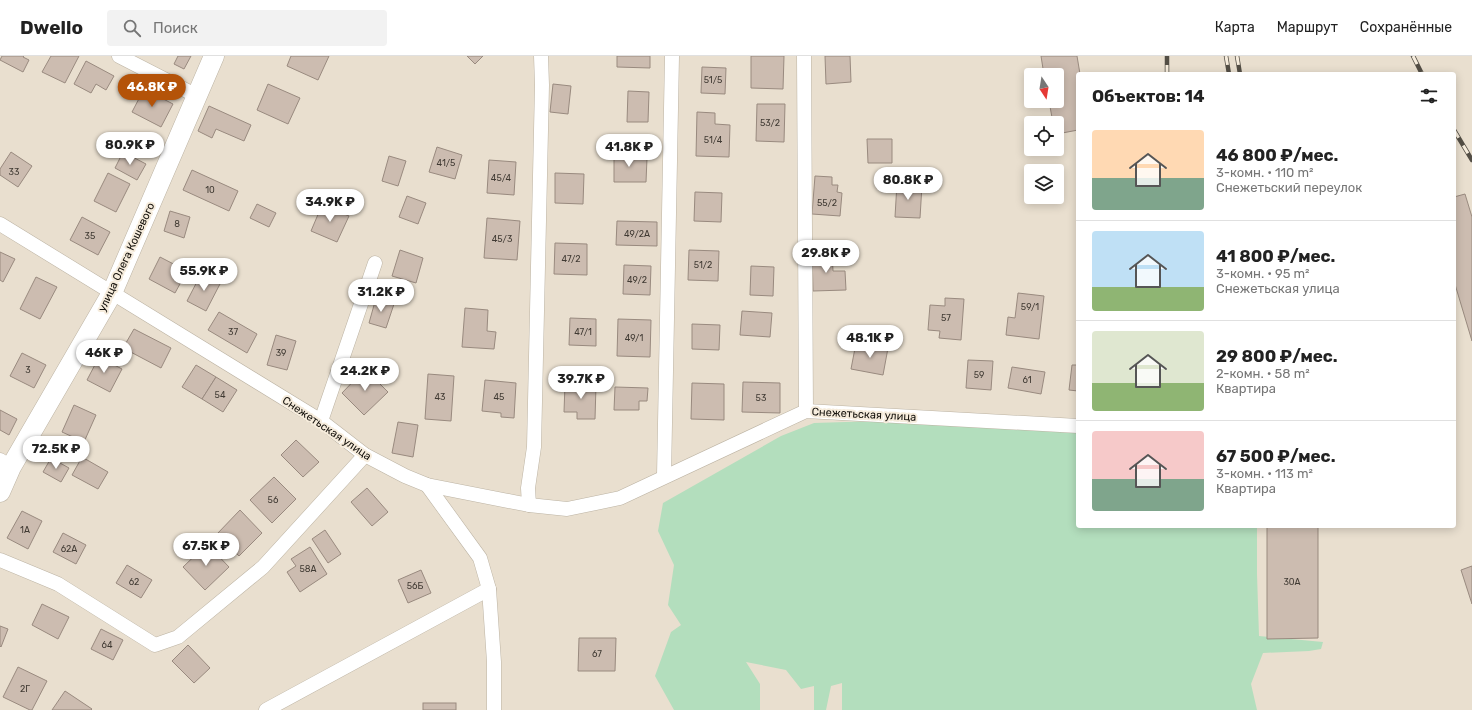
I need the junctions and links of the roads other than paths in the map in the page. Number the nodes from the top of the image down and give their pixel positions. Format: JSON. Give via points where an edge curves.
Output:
{"nodes":[{"id":1,"x":118,"y":56,"type":"edge"},
{"id":2,"x":214,"y":56,"type":"edge"},
{"id":3,"x":541,"y":56,"type":"edge"},
{"id":4,"x":672,"y":56,"type":"edge"},
{"id":5,"x":804,"y":56,"type":"edge"},
{"id":6,"x":197,"y":96,"type":"junction"},
{"id":7,"x":0,"y":224,"type":"edge"},
{"id":8,"x":375,"y":262,"type":"dead end"},
{"id":9,"x":112,"y":293,"type":"junction"},
{"id":10,"x":806,"y":411,"type":"junction"},
{"id":11,"x":321,"y":421,"type":"junction"},
{"id":12,"x":1076,"y":426,"type":"edge"},
{"id":13,"x":365,"y":455,"type":"junction"},
{"id":14,"x":5,"y":464,"type":"edge"},
{"id":15,"x":664,"y":476,"type":"junction"},
{"id":16,"x":427,"y":485,"type":"junction"},
{"id":17,"x":0,"y":492,"type":"edge"},
{"id":18,"x":529,"y":505,"type":"junction"},
{"id":19,"x":0,"y":560,"type":"edge"},
{"id":20,"x":489,"y":589,"type":"junction"},
{"id":21,"x":266,"y":710,"type":"edge"},
{"id":22,"x":494,"y":710,"type":"edge"}],
"edges":[{"from":1,"to":6,"type":"street"},
{"from":2,"to":6,"type":"street","name":"улица Олега Кошевого"},
{"from":3,"to":18,"type":"street","via":[[534,447],[528,488]]},
{"from":4,"to":15,"type":"street"},
{"from":5,"to":10,"type":"street"},
{"from":6,"to":9,"type":"street","name":"улица Олега Кошевого"},
{"from":7,"to":9,"type":"street","name":"Снежетьская улица"},
{"from":8,"to":11,"type":"street"},
{"from":9,"to":11,"type":"street","name":"Снежетьская улица"},
{"from":9,"to":14,"type":"street","name":"улица Олега Кошевого"},
{"from":10,"to":12,"type":"street","name":"Снежетьская улица"},
{"from":10,"to":15,"type":"street","name":"Снежетьская улица"},
{"from":11,"to":13,"type":"street","name":"Снежетьская улица"},
{"from":13,"to":16,"type":"street","name":"Снежетьская улица"},
{"from":13,"to":19,"type":"street","via":[[263,567],[178,638],[155,645],[58,584]]},
{"from":14,"to":17,"type":"street","name":"улица Олега Кошевого"},
{"from":15,"to":18,"type":"street","name":"Снежетьская улица","via":[[620,498],[567,509]]},
{"from":16,"to":18,"type":"street","name":"Снежетьская улица"},
{"from":16,"to":20,"type":"street","via":[[480,558]]},
{"from":20,"to":21,"type":"street"},
{"from":20,"to":22,"type":"street"}]}
